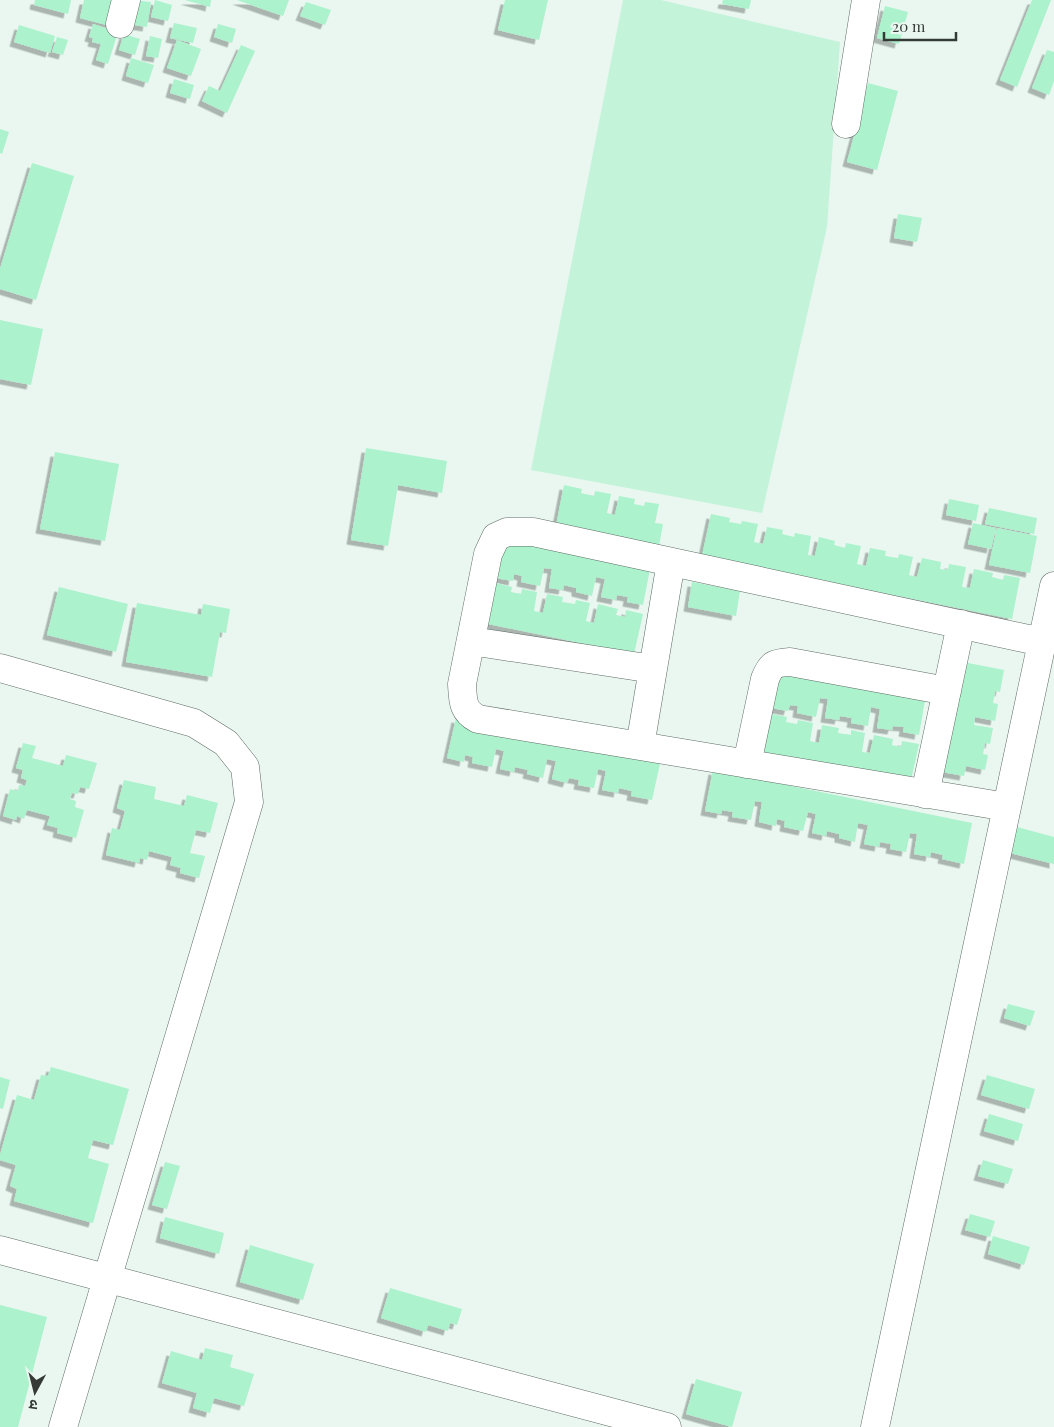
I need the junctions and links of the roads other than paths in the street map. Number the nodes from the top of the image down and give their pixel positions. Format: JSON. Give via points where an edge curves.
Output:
{"nodes":[{"id":1,"x":866,"y":0,"type":"edge"},
{"id":2,"x":846,"y":124,"type":"dead end"},
{"id":3,"x":671,"y":562,"type":"junction"},
{"id":4,"x":1054,"y":586,"type":"edge"},
{"id":5,"x":961,"y":624,"type":"junction"},
{"id":6,"x":471,"y":641,"type":"junction"},
{"id":7,"x":1042,"y":642,"type":"junction"},
{"id":8,"x":0,"y":668,"type":"edge"},
{"id":9,"x":653,"y":669,"type":"junction"},
{"id":10,"x":947,"y":691,"type":"junction"},
{"id":11,"x":640,"y":746,"type":"junction"},
{"id":12,"x":747,"y":764,"type":"junction"},
{"id":13,"x":925,"y":794,"type":"junction"},
{"id":14,"x":1007,"y":807,"type":"junction"},
{"id":15,"x":0,"y":1250,"type":"edge"},
{"id":16,"x":108,"y":1278,"type":"junction"},
{"id":17,"x":63,"y":1427,"type":"edge"},
{"id":18,"x":667,"y":1427,"type":"edge"},
{"id":19,"x":876,"y":1427,"type":"edge"}],
"edges":[{"from":1,"to":2,"type":"street"},
{"from":3,"to":5,"type":"street"},
{"from":3,"to":6,"type":"street","via":[[533,532],[507,532],[496,537],[488,554]]},
{"from":3,"to":9,"type":"street"},
{"from":4,"to":7,"type":"street"},
{"from":5,"to":7,"type":"street"},
{"from":5,"to":10,"type":"street"},
{"from":6,"to":9,"type":"street"},
{"from":6,"to":11,"type":"street","via":[[462,684],[463,702],[469,715]]},
{"from":7,"to":14,"type":"street"},
{"from":8,"to":16,"type":"street","via":[[194,723],[226,743],[245,767],[250,802]]},
{"from":9,"to":11,"type":"street"},
{"from":10,"to":12,"type":"street","via":[[790,662],[776,663],[765,679]]},
{"from":10,"to":13,"type":"street"},
{"from":11,"to":12,"type":"street"},
{"from":12,"to":13,"type":"street"},
{"from":13,"to":14,"type":"street"},
{"from":14,"to":19,"type":"street"},
{"from":15,"to":16,"type":"street"},
{"from":16,"to":17,"type":"street"},
{"from":16,"to":18,"type":"street"}]}
